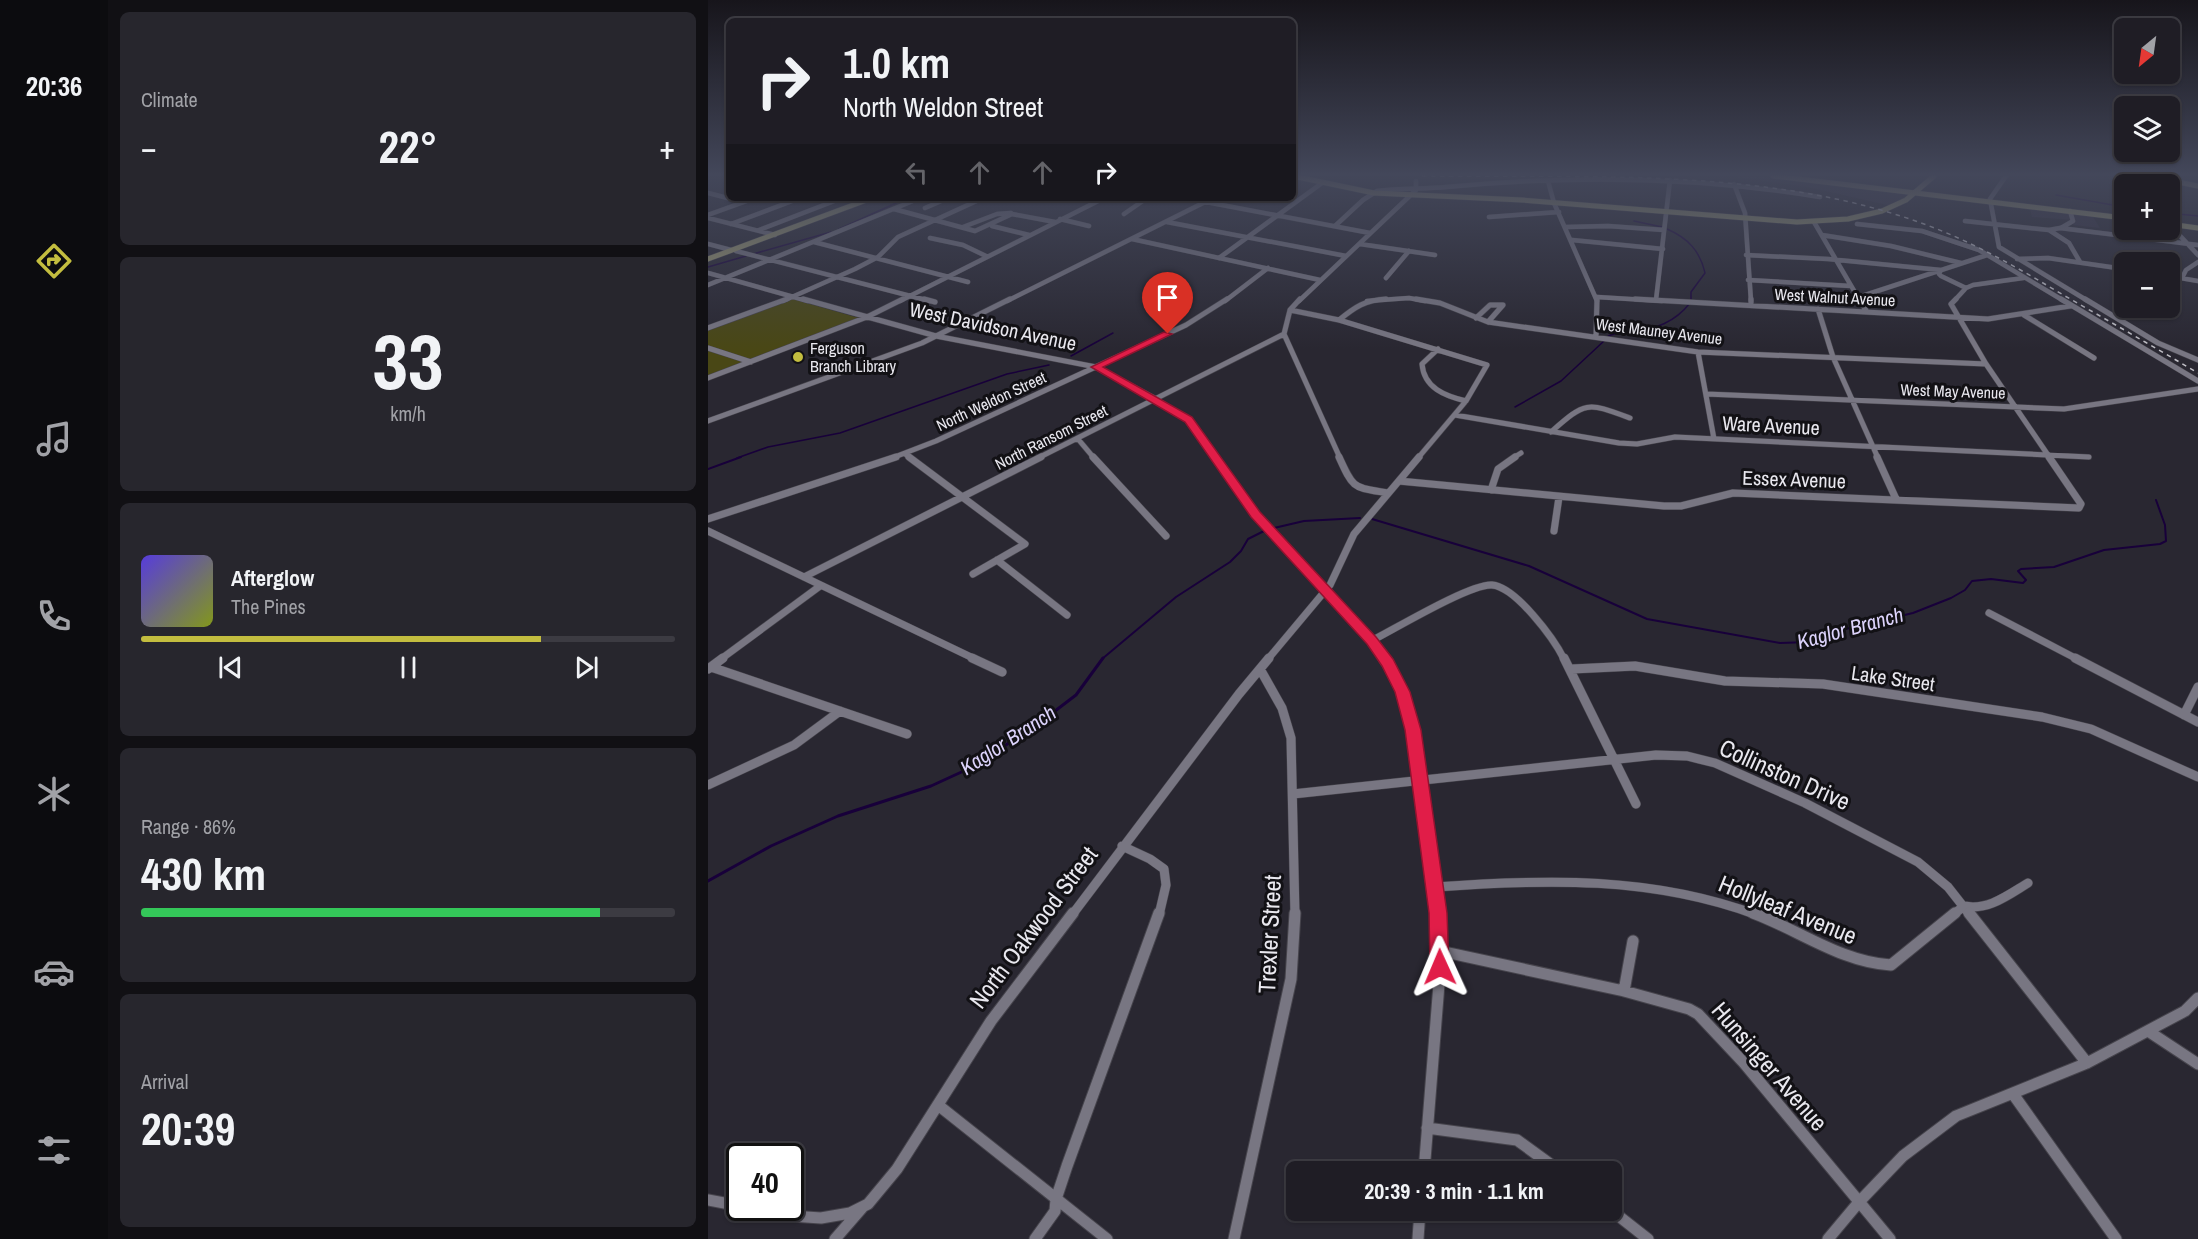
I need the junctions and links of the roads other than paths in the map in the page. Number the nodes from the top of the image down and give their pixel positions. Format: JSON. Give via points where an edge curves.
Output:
{"nodes":[{"id":1,"x":771,"y":234,"type":"edge"},
{"id":2,"x":778,"y":234,"type":"edge"},
{"id":3,"x":834,"y":234,"type":"edge"},
{"id":4,"x":905,"y":234,"type":"edge"},
{"id":5,"x":1024,"y":234,"type":"edge"},
{"id":6,"x":1143,"y":234,"type":"edge"},
{"id":7,"x":1230,"y":234,"type":"edge"},
{"id":8,"x":1252,"y":234,"type":"edge"},
{"id":9,"x":1369,"y":234,"type":"edge"},
{"id":10,"x":1569,"y":234,"type":"edge"},
{"id":11,"x":1664,"y":234,"type":"edge"},
{"id":12,"x":1745,"y":234,"type":"edge"},
{"id":13,"x":1934,"y":234,"type":"edge"},
{"id":14,"x":1996,"y":234,"type":"edge"},
{"id":15,"x":2054,"y":234,"type":"edge"},
{"id":16,"x":2109,"y":234,"type":"edge"},
{"id":17,"x":775,"y":235,"type":"junction"},
{"id":18,"x":1029,"y":235,"type":"joint"},
{"id":19,"x":1822,"y":235,"type":"joint"},
{"id":20,"x":2180,"y":236,"type":"edge"},
{"id":21,"x":1247,"y":237,"type":"junction"},
{"id":22,"x":930,"y":238,"type":"dead end"},
{"id":23,"x":1132,"y":239,"type":"junction"},
{"id":24,"x":1572,"y":240,"type":"junction"},
{"id":25,"x":814,"y":242,"type":"junction"},
{"id":26,"x":2187,"y":243,"type":"junction"},
{"id":27,"x":708,"y":244,"type":"edge"},
{"id":28,"x":1360,"y":244,"type":"junction"},
{"id":29,"x":2198,"y":245,"type":"edge"},
{"id":30,"x":1663,"y":249,"type":"junction"},
{"id":31,"x":734,"y":250,"type":"junction"},
{"id":32,"x":1409,"y":251,"type":"junction"},
{"id":33,"x":1435,"y":255,"type":"dead end"},
{"id":34,"x":1746,"y":255,"type":"junction"},
{"id":35,"x":1987,"y":255,"type":"junction"},
{"id":36,"x":2198,"y":255,"type":"edge"},
{"id":37,"x":987,"y":256,"type":"junction"},
{"id":38,"x":1346,"y":256,"type":"junction"},
{"id":39,"x":877,"y":258,"type":"junction"},
{"id":40,"x":1219,"y":258,"type":"junction"},
{"id":41,"x":2017,"y":259,"type":"junction"},
{"id":42,"x":708,"y":260,"type":"edge"},
{"id":43,"x":770,"y":260,"type":"junction"},
{"id":44,"x":1837,"y":260,"type":"junction"},
{"id":45,"x":2080,"y":262,"type":"junction"},
{"id":46,"x":2198,"y":262,"type":"edge"},
{"id":47,"x":1961,"y":263,"type":"junction"},
{"id":48,"x":2114,"y":267,"type":"edge"},
{"id":49,"x":1268,"y":268,"type":"junction"},
{"id":50,"x":1941,"y":270,"type":"junction"},
{"id":51,"x":708,"y":273,"type":"edge"},
{"id":52,"x":948,"y":275,"type":"junction"},
{"id":53,"x":837,"y":277,"type":"junction"},
{"id":54,"x":728,"y":278,"type":"junction"},
{"id":55,"x":1386,"y":278,"type":"dead end"},
{"id":56,"x":2023,"y":278,"type":"junction"},
{"id":57,"x":2182,"y":278,"type":"joint"},
{"id":58,"x":1320,"y":280,"type":"junction"},
{"id":59,"x":1748,"y":280,"type":"junction"},
{"id":60,"x":2198,"y":280,"type":"edge"},
{"id":61,"x":968,"y":282,"type":"dead end"},
{"id":62,"x":708,"y":285,"type":"edge"},
{"id":63,"x":1851,"y":286,"type":"junction"},
{"id":64,"x":1966,"y":288,"type":"junction"},
{"id":65,"x":793,"y":296,"type":"junction"},
{"id":66,"x":908,"y":296,"type":"junction"},
{"id":67,"x":1597,"y":297,"type":"junction"},
{"id":68,"x":1859,"y":297,"type":"junction"},
{"id":69,"x":1656,"y":300,"type":"junction"},
{"id":70,"x":935,"y":302,"type":"dead end"},
{"id":71,"x":1751,"y":305,"type":"junction"},
{"id":72,"x":2070,"y":306,"type":"junction"},
{"id":73,"x":1818,"y":309,"type":"junction"},
{"id":74,"x":1290,"y":310,"type":"junction"},
{"id":75,"x":1867,"y":312,"type":"junction"},
{"id":76,"x":2024,"y":315,"type":"junction"},
{"id":77,"x":867,"y":317,"type":"junction"},
{"id":78,"x":1959,"y":317,"type":"junction"},
{"id":79,"x":1476,"y":318,"type":"junction"},
{"id":80,"x":1340,"y":320,"type":"junction"},
{"id":81,"x":1488,"y":322,"type":"junction"},
{"id":82,"x":708,"y":328,"type":"edge"},
{"id":83,"x":1284,"y":334,"type":"junction"},
{"id":84,"x":936,"y":336,"type":"junction"},
{"id":85,"x":1596,"y":338,"type":"junction"},
{"id":86,"x":708,"y":348,"type":"edge"},
{"id":87,"x":1438,"y":349,"type":"junction"},
{"id":88,"x":1698,"y":352,"type":"junction"},
{"id":89,"x":1833,"y":357,"type":"junction"},
{"id":90,"x":2094,"y":358,"type":"dead end"},
{"id":91,"x":2198,"y":360,"type":"edge"},
{"id":92,"x":751,"y":362,"type":"junction"},
{"id":93,"x":1986,"y":364,"type":"junction"},
{"id":94,"x":1096,"y":367,"type":"junction"},
{"id":95,"x":708,"y":378,"type":"edge"},
{"id":96,"x":2198,"y":381,"type":"edge"},
{"id":97,"x":2198,"y":389,"type":"edge"},
{"id":98,"x":1706,"y":394,"type":"junction"},
{"id":99,"x":1156,"y":399,"type":"junction"},
{"id":100,"x":1466,"y":401,"type":"junction"},
{"id":101,"x":1852,"y":401,"type":"junction"},
{"id":102,"x":2016,"y":408,"type":"junction"},
{"id":103,"x":1455,"y":415,"type":"junction"},
{"id":104,"x":1630,"y":418,"type":"dead end"},
{"id":105,"x":708,"y":421,"type":"edge"},
{"id":106,"x":1551,"y":432,"type":"junction"},
{"id":107,"x":1078,"y":439,"type":"junction"},
{"id":108,"x":1714,"y":439,"type":"junction"},
{"id":109,"x":1873,"y":446,"type":"junction"},
{"id":110,"x":1521,"y":453,"type":"dead end"},
{"id":111,"x":906,"y":454,"type":"junction"},
{"id":112,"x":2046,"y":454,"type":"junction"},
{"id":113,"x":2089,"y":457,"type":"dead end"},
{"id":114,"x":1399,"y":481,"type":"junction"},
{"id":115,"x":1491,"y":490,"type":"junction"},
{"id":116,"x":1388,"y":493,"type":"junction"},
{"id":117,"x":962,"y":497,"type":"junction"},
{"id":118,"x":1559,"y":497,"type":"junction"},
{"id":119,"x":1896,"y":499,"type":"junction"},
{"id":120,"x":708,"y":519,"type":"edge"},
{"id":121,"x":708,"y":531,"type":"edge"},
{"id":122,"x":1554,"y":531,"type":"dead end"},
{"id":123,"x":1166,"y":536,"type":"dead end"},
{"id":124,"x":997,"y":560,"type":"junction"},
{"id":125,"x":973,"y":574,"type":"dead end"},
{"id":126,"x":804,"y":577,"type":"junction"},
{"id":127,"x":820,"y":586,"type":"junction"},
{"id":128,"x":1324,"y":591,"type":"junction"},
{"id":129,"x":1989,"y":613,"type":"dead end"},
{"id":130,"x":1067,"y":615,"type":"dead end"},
{"id":131,"x":1371,"y":640,"type":"junction"},
{"id":132,"x":710,"y":668,"type":"edge"},
{"id":133,"x":1260,"y":669,"type":"junction"},
{"id":134,"x":1572,"y":669,"type":"junction"},
{"id":135,"x":1002,"y":672,"type":"dead end"},
{"id":136,"x":2198,"y":687,"type":"edge"},
{"id":137,"x":840,"y":711,"type":"junction"},
{"id":138,"x":2184,"y":715,"type":"junction"},
{"id":139,"x":2198,"y":722,"type":"edge"},
{"id":140,"x":907,"y":734,"type":"dead end"},
{"id":141,"x":1614,"y":760,"type":"junction"},
{"id":142,"x":2198,"y":777,"type":"edge"},
{"id":143,"x":1421,"y":779,"type":"junction"},
{"id":144,"x":708,"y":785,"type":"edge"},
{"id":145,"x":1293,"y":794,"type":"junction"},
{"id":146,"x":1636,"y":804,"type":"dead end"},
{"id":147,"x":1122,"y":846,"type":"junction"},
{"id":148,"x":2028,"y":883,"type":"dead end"},
{"id":149,"x":1435,"y":887,"type":"junction"},
{"id":150,"x":1964,"y":906,"type":"junction"},
{"id":151,"x":1633,"y":941,"type":"dead end"},
{"id":152,"x":1440,"y":951,"type":"junction"},
{"id":153,"x":1624,"y":991,"type":"junction"},
{"id":154,"x":2198,"y":998,"type":"edge"},
{"id":155,"x":2148,"y":1030,"type":"junction"},
{"id":156,"x":2086,"y":1063,"type":"junction"},
{"id":157,"x":2198,"y":1064,"type":"edge"},
{"id":158,"x":2013,"y":1094,"type":"junction"},
{"id":159,"x":938,"y":1105,"type":"junction"},
{"id":160,"x":1427,"y":1128,"type":"junction"},
{"id":161,"x":1425,"y":1161,"type":"edge"},
{"id":162,"x":1546,"y":1161,"type":"edge"},
{"id":163,"x":1056,"y":1199,"type":"junction"},
{"id":164,"x":708,"y":1200,"type":"edge"},
{"id":165,"x":1860,"y":1202,"type":"junction"},
{"id":166,"x":726,"y":1203,"type":"edge"},
{"id":167,"x":863,"y":1207,"type":"junction"},
{"id":168,"x":804,"y":1216,"type":"edge"},
{"id":169,"x":1622,"y":1219,"type":"edge"},
{"id":170,"x":1419,"y":1221,"type":"edge"},
{"id":171,"x":835,"y":1239,"type":"edge"},
{"id":172,"x":1035,"y":1239,"type":"edge"},
{"id":173,"x":1107,"y":1239,"type":"edge"},
{"id":174,"x":1234,"y":1239,"type":"edge"},
{"id":175,"x":1418,"y":1239,"type":"edge"},
{"id":176,"x":1648,"y":1239,"type":"edge"},
{"id":177,"x":1828,"y":1239,"type":"edge"},
{"id":178,"x":1890,"y":1239,"type":"edge"},
{"id":179,"x":2116,"y":1239,"type":"edge"}],
"edges":[{"from":1,"to":17,"type":"street"},
{"from":2,"to":17,"type":"main road"},
{"from":3,"to":25,"type":"street"},
{"from":4,"to":39,"type":"street","via":[[894,239]]},
{"from":5,"to":18,"type":"street"},
{"from":6,"to":23,"type":"street"},
{"from":7,"to":21,"type":"street"},
{"from":8,"to":21,"type":"street"},
{"from":9,"to":28,"type":"street"},
{"from":10,"to":24,"type":"street"},
{"from":11,"to":30,"type":"street"},
{"from":12,"to":34,"type":"street"},
{"from":13,"to":35,"type":"street"},
{"from":14,"to":41,"type":"street","via":[[1999,247]]},
{"from":15,"to":45,"type":"street","via":[[2075,250]]},
{"from":16,"to":26,"type":"street"},
{"from":17,"to":31,"type":"main road"},
{"from":18,"to":37,"type":"street"},
{"from":19,"to":44,"type":"street"},
{"from":19,"to":47,"type":"street"},
{"from":20,"to":26,"type":"street"},
{"from":21,"to":38,"type":"street"},
{"from":21,"to":40,"type":"street"},
{"from":22,"to":37,"type":"street","via":[[963,245]]},
{"from":23,"to":40,"type":"street"},
{"from":23,"to":84,"type":"street"},
{"from":24,"to":30,"type":"street"},
{"from":24,"to":67,"type":"street"},
{"from":25,"to":39,"type":"street"},
{"from":25,"to":43,"type":"street"},
{"from":26,"to":29,"type":"street"},
{"from":26,"to":36,"type":"street"},
{"from":27,"to":31,"type":"street"},
{"from":28,"to":32,"type":"street"},
{"from":28,"to":38,"type":"street"},
{"from":30,"to":69,"type":"street"},
{"from":31,"to":42,"type":"main road"},
{"from":31,"to":43,"type":"street"},
{"from":32,"to":33,"type":"street"},
{"from":32,"to":55,"type":"street"},
{"from":34,"to":44,"type":"street"},
{"from":34,"to":59,"type":"street"},
{"from":35,"to":47,"type":"street"},
{"from":35,"to":56,"type":"street"},
{"from":37,"to":52,"type":"street"},
{"from":38,"to":58,"type":"street"},
{"from":39,"to":52,"type":"street"},
{"from":39,"to":53,"type":"street"},
{"from":40,"to":49,"type":"street"},
{"from":41,"to":45,"type":"street"},
{"from":41,"to":91,"type":"street","via":[[2158,343]]},
{"from":43,"to":53,"type":"street"},
{"from":43,"to":54,"type":"street"},
{"from":44,"to":50,"type":"street"},
{"from":44,"to":63,"type":"street"},
{"from":45,"to":48,"type":"street"},
{"from":46,"to":57,"type":"street"},
{"from":47,"to":50,"type":"street"},
{"from":49,"to":58,"type":"street"},
{"from":49,"to":94,"type":"street","name":"North Weldon Street","via":[[1198,319]]},
{"from":50,"to":64,"type":"street","via":[[1941,276]]},
{"from":50,"to":68,"type":"street"},
{"from":51,"to":54,"type":"street","name":"West Davidson Avenue"},
{"from":52,"to":61,"type":"street"},
{"from":52,"to":66,"type":"street"},
{"from":53,"to":65,"type":"street"},
{"from":53,"to":66,"type":"street"},
{"from":54,"to":62,"type":"street"},
{"from":54,"to":65,"type":"street","name":"West Davidson Avenue"},
{"from":56,"to":64,"type":"street"},
{"from":56,"to":72,"type":"street"},
{"from":57,"to":60,"type":"street"},
{"from":58,"to":74,"type":"street"},
{"from":59,"to":63,"type":"street"},
{"from":59,"to":71,"type":"street"},
{"from":63,"to":68,"type":"street"},
{"from":64,"to":78,"type":"street","via":[[1952,301]]},
{"from":65,"to":77,"type":"street","name":"West Davidson Avenue"},
{"from":65,"to":82,"type":"street"},
{"from":66,"to":70,"type":"street"},
{"from":66,"to":77,"type":"street"},
{"from":67,"to":69,"type":"street","name":"West Walnut Avenue"},
{"from":67,"to":85,"type":"street"},
{"from":68,"to":75,"type":"street"},
{"from":69,"to":71,"type":"street","name":"West Walnut Avenue"},
{"from":71,"to":73,"type":"street","name":"West Walnut Avenue"},
{"from":72,"to":76,"type":"street","name":"West Walnut Avenue"},
{"from":72,"to":96,"type":"street"},
{"from":73,"to":75,"type":"street","name":"West Walnut Avenue"},
{"from":73,"to":89,"type":"street"},
{"from":74,"to":80,"type":"street"},
{"from":74,"to":83,"type":"street"},
{"from":75,"to":78,"type":"street","name":"West Walnut Avenue"},
{"from":76,"to":78,"type":"street","name":"West Walnut Avenue","via":[[1995,319]]},
{"from":76,"to":90,"type":"street"},
{"from":77,"to":84,"type":"street","name":"West Davidson Avenue"},
{"from":77,"to":92,"type":"street"},
{"from":78,"to":93,"type":"street"},
{"from":79,"to":80,"type":"street","name":"West Mauney Avenue","via":[[1435,301],[1396,297],[1364,302]]},
{"from":79,"to":81,"type":"street","name":"West Mauney Avenue"},
{"from":79,"to":81,"type":"street","via":[[1490,305],[1503,305]]},
{"from":80,"to":87,"type":"street"},
{"from":81,"to":85,"type":"street","name":"West Mauney Avenue"},
{"from":83,"to":99,"type":"street","name":"North Ransom Street"},
{"from":83,"to":116,"type":"street","via":[[1351,483],[1358,488]]},
{"from":84,"to":94,"type":"street","name":"West Davidson Avenue"},
{"from":84,"to":105,"type":"street"},
{"from":85,"to":88,"type":"street","name":"West Mauney Avenue"},
{"from":86,"to":92,"type":"street"},
{"from":87,"to":100,"type":"street","via":[[1422,364],[1426,380],[1440,393]]},
{"from":87,"to":100,"type":"street","name":"North Oakwood Street","via":[[1487,366]]},
{"from":88,"to":89,"type":"street","name":"West Mauney Avenue"},
{"from":88,"to":98,"type":"street"},
{"from":89,"to":93,"type":"street","name":"West Mauney Avenue"},
{"from":89,"to":101,"type":"street"},
{"from":92,"to":95,"type":"street"},
{"from":93,"to":102,"type":"street"},
{"from":94,"to":99,"type":"street","name":"West Davidson Avenue"},
{"from":94,"to":111,"type":"street","name":"North Weldon Street"},
{"from":97,"to":102,"type":"street","name":"West May Avenue","via":[[2088,407]]},
{"from":98,"to":101,"type":"street","name":"West May Avenue"},
{"from":98,"to":108,"type":"street"},
{"from":99,"to":107,"type":"street","name":"North Ransom Street"},
{"from":99,"to":128,"type":"street","name":"West Davidson Avenue","via":[[1188,420],[1256,514]]},
{"from":100,"to":103,"type":"street","name":"North Oakwood Street"},
{"from":101,"to":102,"type":"street","name":"West May Avenue"},
{"from":101,"to":109,"type":"street"},
{"from":102,"to":112,"type":"street"},
{"from":103,"to":106,"type":"street","name":"Ware Avenue"},
{"from":103,"to":114,"type":"street","name":"North Oakwood Street"},
{"from":104,"to":106,"type":"street","via":[[1591,404],[1581,405]]},
{"from":106,"to":108,"type":"street","name":"Ware Avenue","via":[[1629,444],[1667,437]]},
{"from":107,"to":117,"type":"street","name":"North Ransom Street"},
{"from":107,"to":123,"type":"street"},
{"from":108,"to":109,"type":"street","name":"Ware Avenue"},
{"from":109,"to":112,"type":"street","name":"Ware Avenue"},
{"from":109,"to":119,"type":"street"},
{"from":110,"to":115,"type":"street","via":[[1498,469]]},
{"from":111,"to":117,"type":"street"},
{"from":111,"to":120,"type":"street","name":"North Weldon Street"},
{"from":112,"to":113,"type":"street","name":"Ware Avenue"},
{"from":112,"to":119,"type":"street","name":"Essex Avenue","via":[[2081,504],[2079,508]]},
{"from":114,"to":115,"type":"street","name":"Essex Avenue"},
{"from":114,"to":116,"type":"street","name":"North Oakwood Street"},
{"from":115,"to":118,"type":"street","name":"Essex Avenue"},
{"from":116,"to":128,"type":"street","name":"North Oakwood Street","via":[[1350,540]]},
{"from":117,"to":124,"type":"street","via":[[1025,544]]},
{"from":117,"to":126,"type":"street","name":"North Ransom Street"},
{"from":118,"to":119,"type":"street","name":"Essex Avenue","via":[[1673,506],[1733,493]]},
{"from":118,"to":122,"type":"street"},
{"from":121,"to":126,"type":"street"},
{"from":124,"to":125,"type":"street"},
{"from":124,"to":130,"type":"street"},
{"from":126,"to":127,"type":"street"},
{"from":127,"to":132,"type":"street"},
{"from":127,"to":135,"type":"street"},
{"from":128,"to":131,"type":"street","name":"West Davidson Avenue"},
{"from":128,"to":133,"type":"street","name":"North Oakwood Street"},
{"from":129,"to":138,"type":"street"},
{"from":131,"to":134,"type":"street","via":[[1473,589],[1492,585],[1520,602],[1556,642]]},
{"from":131,"to":143,"type":"street","name":"West Davidson Avenue","via":[[1402,692]]},
{"from":132,"to":137,"type":"street"},
{"from":133,"to":145,"type":"street","name":"Trexler Street","via":[[1290,727]]},
{"from":133,"to":147,"type":"street","name":"North Oakwood Street"},
{"from":134,"to":141,"type":"street"},
{"from":134,"to":142,"type":"street","name":"Lake Street","via":[[1635,666],[1725,681],[1823,684],[2042,717],[2091,729]]},
{"from":136,"to":138,"type":"street"},
{"from":137,"to":140,"type":"street"},
{"from":137,"to":144,"type":"street","via":[[794,745]]},
{"from":138,"to":139,"type":"street"},
{"from":141,"to":143,"type":"street","name":"Collinston Drive"},
{"from":141,"to":146,"type":"street"},
{"from":141,"to":150,"type":"street","name":"Collinston Drive","via":[[1686,756],[1748,776],[1910,857],[1944,882]]},
{"from":143,"to":145,"type":"street","name":"Collinston Drive"},
{"from":143,"to":149,"type":"street","name":"West Davidson Avenue"},
{"from":145,"to":174,"type":"street","name":"Trexler Street","via":[[1295,924],[1291,979]]},
{"from":147,"to":159,"type":"street","name":"North Oakwood Street","via":[[991,1021]]},
{"from":147,"to":163,"type":"street","via":[[1157,862],[1167,873],[1168,881]]},
{"from":148,"to":150,"type":"street","via":[[1982,907],[1973,910]]},
{"from":149,"to":150,"type":"street","name":"Hollyleaf Avenue","via":[[1517,880],[1653,887],[1732,906],[1879,965],[1892,964]]},
{"from":149,"to":152,"type":"street","name":"West Davidson Avenue"},
{"from":150,"to":156,"type":"street","name":"Collinston Drive"},
{"from":151,"to":153,"type":"street"},
{"from":152,"to":153,"type":"street","name":"Hunsinger Avenue"},
{"from":152,"to":160,"type":"street","name":"West Davidson Avenue"},
{"from":153,"to":165,"type":"street","name":"Hunsinger Avenue","via":[[1689,1009],[1705,1019]]},
{"from":154,"to":155,"type":"street","via":[[2185,1011]]},
{"from":155,"to":156,"type":"street"},
{"from":155,"to":157,"type":"street"},
{"from":156,"to":158,"type":"street"},
{"from":158,"to":165,"type":"street","via":[[1948,1121],[1903,1156]]},
{"from":158,"to":179,"type":"street"},
{"from":159,"to":163,"type":"street"},
{"from":159,"to":167,"type":"street","name":"North Oakwood Street","via":[[897,1169]]},
{"from":160,"to":161,"type":"street","name":"West Davidson Avenue"},
{"from":160,"to":162,"type":"street","via":[[1517,1140]]},
{"from":163,"to":172,"type":"street","via":[[1055,1211]]},
{"from":163,"to":173,"type":"street"},
{"from":164,"to":166,"type":"street"},
{"from":165,"to":177,"type":"street"},
{"from":165,"to":178,"type":"street","name":"Hunsinger Avenue"},
{"from":167,"to":168,"type":"street","via":[[835,1216]]},
{"from":167,"to":171,"type":"street","name":"North Oakwood Street"},
{"from":169,"to":176,"type":"street"},
{"from":170,"to":175,"type":"street"}]}
